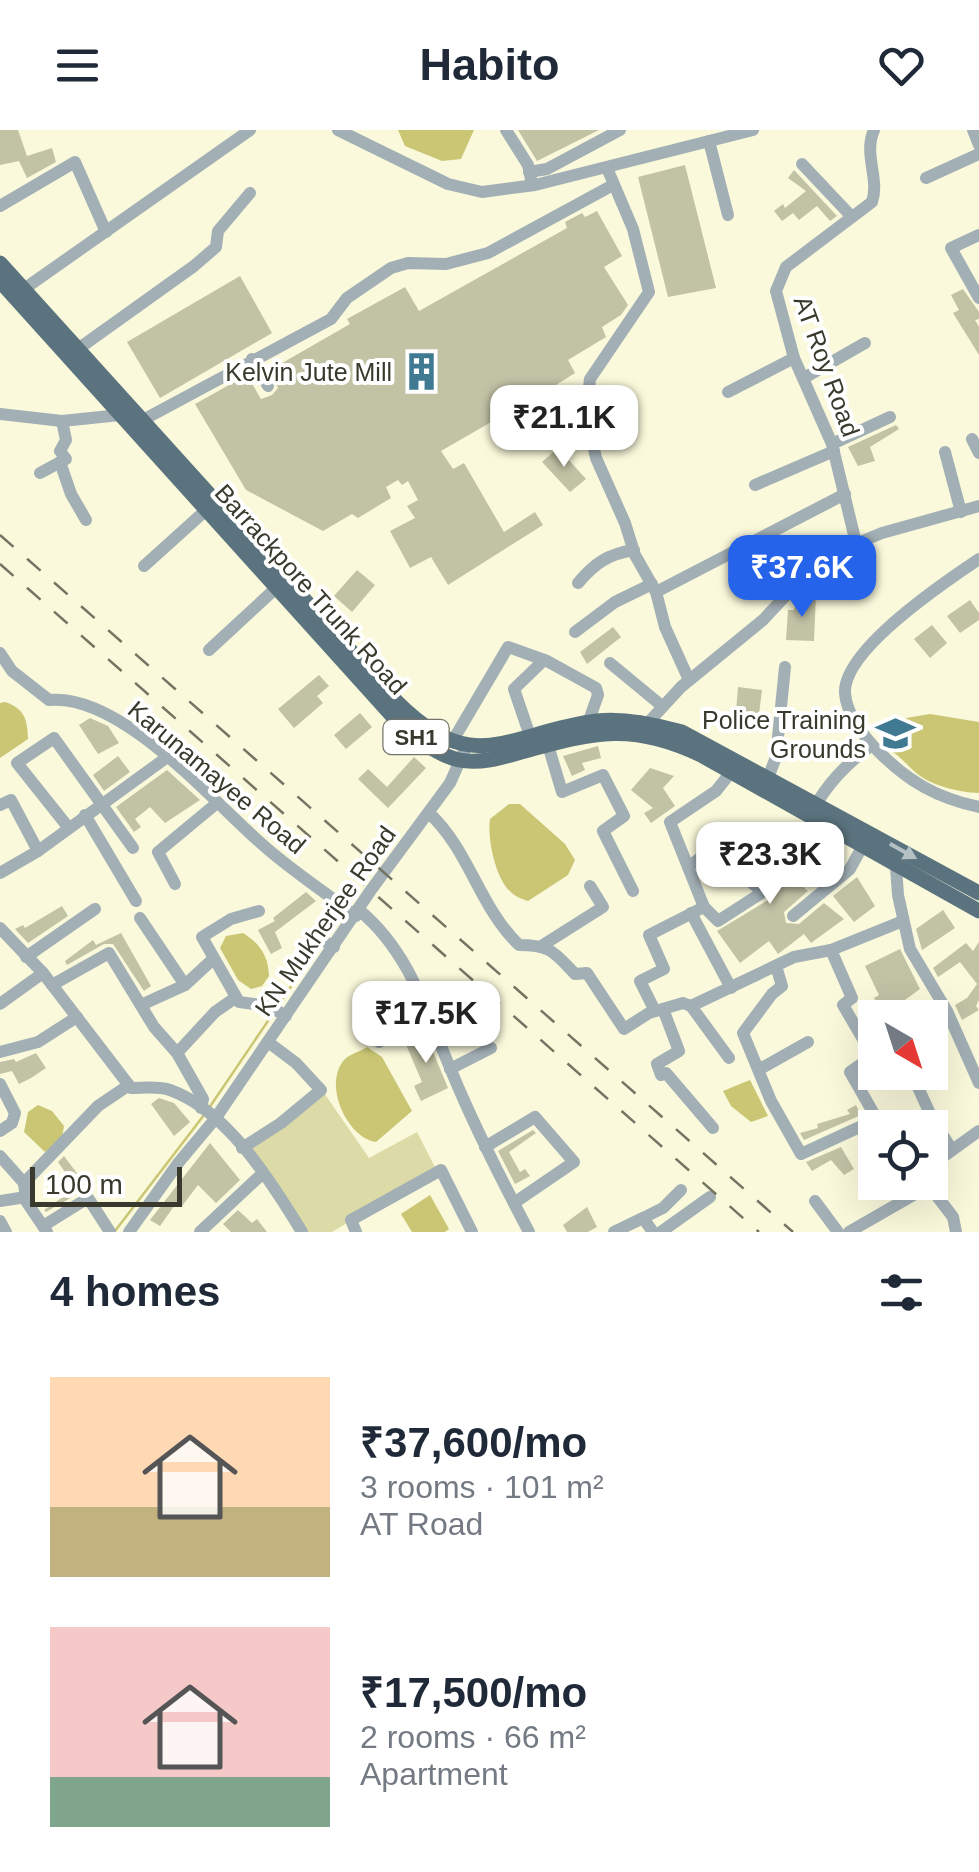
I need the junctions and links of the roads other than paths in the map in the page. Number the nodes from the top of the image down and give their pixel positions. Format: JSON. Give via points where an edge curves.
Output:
{"nodes":[{"id":1,"x":250,"y":130,"type":"edge"},
{"id":2,"x":338,"y":130,"type":"edge"},
{"id":3,"x":506,"y":130,"type":"edge"},
{"id":4,"x":620,"y":130,"type":"edge"},
{"id":5,"x":753,"y":130,"type":"edge"},
{"id":6,"x":874,"y":130,"type":"edge"},
{"id":7,"x":973,"y":130,"type":"edge"},
{"id":8,"x":709,"y":141,"type":"junction"},
{"id":9,"x":979,"y":145,"type":"edge"},
{"id":10,"x":979,"y":154,"type":"edge"},
{"id":11,"x":802,"y":164,"type":"dead end"},
{"id":12,"x":607,"y":168,"type":"junction"},
{"id":13,"x":926,"y":178,"type":"dead end"},
{"id":14,"x":531,"y":179,"type":"junction"},
{"id":15,"x":613,"y":185,"type":"junction"},
{"id":16,"x":250,"y":193,"type":"dead end"},
{"id":17,"x":0,"y":206,"type":"edge"},
{"id":18,"x":728,"y":215,"type":"dead end"},
{"id":19,"x":852,"y":217,"type":"junction"},
{"id":20,"x":106,"y":232,"type":"junction"},
{"id":21,"x":979,"y":235,"type":"edge"},
{"id":22,"x":0,"y":263,"type":"edge"},
{"id":23,"x":0,"y":281,"type":"edge"},
{"id":24,"x":24,"y":289,"type":"junction"},
{"id":25,"x":979,"y":298,"type":"edge"},
{"id":26,"x":865,"y":343,"type":"dead end"},
{"id":27,"x":78,"y":349,"type":"junction"},
{"id":28,"x":794,"y":358,"type":"junction"},
{"id":29,"x":252,"y":359,"type":"junction"},
{"id":30,"x":804,"y":378,"type":"junction"},
{"id":31,"x":268,"y":386,"type":"dead end"},
{"id":32,"x":728,"y":392,"type":"dead end"},
{"id":33,"x":0,"y":414,"type":"edge"},
{"id":34,"x":120,"y":414,"type":"junction"},
{"id":35,"x":890,"y":417,"type":"dead end"},
{"id":36,"x":62,"y":421,"type":"junction"},
{"id":37,"x":141,"y":421,"type":"junction"},
{"id":38,"x":972,"y":439,"type":"dead end"},
{"id":39,"x":834,"y":447,"type":"junction"},
{"id":40,"x":945,"y":452,"type":"dead end"},
{"id":41,"x":979,"y":452,"type":"edge"},
{"id":42,"x":60,"y":462,"type":"junction"},
{"id":43,"x":40,"y":473,"type":"dead end"},
{"id":44,"x":755,"y":485,"type":"dead end"},
{"id":45,"x":845,"y":494,"type":"junction"},
{"id":46,"x":979,"y":506,"type":"edge"},
{"id":47,"x":205,"y":512,"type":"junction"},
{"id":48,"x":961,"y":512,"type":"junction"},
{"id":49,"x":86,"y":520,"type":"dead end"},
{"id":50,"x":856,"y":542,"type":"junction"},
{"id":51,"x":634,"y":550,"type":"junction"},
{"id":52,"x":979,"y":559,"type":"edge"},
{"id":53,"x":144,"y":566,"type":"dead end"},
{"id":54,"x":578,"y":583,"type":"dead end"},
{"id":55,"x":654,"y":588,"type":"junction"},
{"id":56,"x":275,"y":589,"type":"junction"},
{"id":57,"x":575,"y":632,"type":"dead end"},
{"id":58,"x":209,"y":650,"type":"dead end"},
{"id":59,"x":0,"y":653,"type":"edge"},
{"id":60,"x":544,"y":660,"type":"junction"},
{"id":61,"x":610,"y":662,"type":"dead end"},
{"id":62,"x":785,"y":667,"type":"dead end"},
{"id":63,"x":689,"y":680,"type":"junction"},
{"id":64,"x":662,"y":706,"type":"junction"},
{"id":65,"x":588,"y":723,"type":"junction"},
{"id":66,"x":647,"y":724,"type":"junction"},
{"id":67,"x":530,"y":736,"type":"junction"},
{"id":68,"x":872,"y":744,"type":"junction"},
{"id":69,"x":548,"y":745,"type":"junction"},
{"id":70,"x":459,"y":750,"type":"junction"},
{"id":71,"x":166,"y":758,"type":"junction"},
{"id":72,"x":731,"y":772,"type":"junction"},
{"id":73,"x":768,"y":778,"type":"junction"},
{"id":74,"x":103,"y":802,"type":"junction"},
{"id":75,"x":217,"y":804,"type":"junction"},
{"id":76,"x":0,"y":805,"type":"edge"},
{"id":77,"x":979,"y":807,"type":"edge"},
{"id":78,"x":812,"y":812,"type":"junction"},
{"id":79,"x":429,"y":813,"type":"junction"},
{"id":80,"x":85,"y":815,"type":"junction"},
{"id":81,"x":68,"y":827,"type":"junction"},
{"id":82,"x":862,"y":847,"type":"junction"},
{"id":83,"x":133,"y":848,"type":"dead end"},
{"id":84,"x":38,"y":852,"type":"junction"},
{"id":85,"x":688,"y":867,"type":"junction"},
{"id":86,"x":896,"y":867,"type":"junction"},
{"id":87,"x":0,"y":874,"type":"edge"},
{"id":88,"x":175,"y":884,"type":"dead end"},
{"id":89,"x":590,"y":886,"type":"dead end"},
{"id":90,"x":633,"y":891,"type":"dead end"},
{"id":91,"x":979,"y":893,"type":"edge"},
{"id":92,"x":136,"y":901,"type":"dead end"},
{"id":93,"x":95,"y":909,"type":"dead end"},
{"id":94,"x":697,"y":910,"type":"junction"},
{"id":95,"x":259,"y":911,"type":"dead end"},
{"id":96,"x":979,"y":911,"type":"edge"},
{"id":97,"x":358,"y":913,"type":"junction"},
{"id":98,"x":793,"y":916,"type":"dead end"},
{"id":99,"x":140,"y":918,"type":"dead end"},
{"id":100,"x":903,"y":922,"type":"junction"},
{"id":101,"x":0,"y":929,"type":"edge"},
{"id":102,"x":314,"y":934,"type":"dead end"},
{"id":103,"x":543,"y":945,"type":"junction"},
{"id":104,"x":334,"y":947,"type":"junction"},
{"id":105,"x":831,"y":950,"type":"junction"},
{"id":106,"x":26,"y":956,"type":"junction"},
{"id":107,"x":212,"y":960,"type":"junction"},
{"id":108,"x":776,"y":966,"type":"junction"},
{"id":109,"x":47,"y":979,"type":"junction"},
{"id":110,"x":185,"y":985,"type":"junction"},
{"id":111,"x":731,"y":988,"type":"junction"},
{"id":112,"x":235,"y":998,"type":"junction"},
{"id":113,"x":0,"y":1004,"type":"edge"},
{"id":114,"x":141,"y":1006,"type":"junction"},
{"id":115,"x":691,"y":1006,"type":"junction"},
{"id":116,"x":658,"y":1010,"type":"junction"},
{"id":117,"x":77,"y":1016,"type":"junction"},
{"id":118,"x":286,"y":1016,"type":"junction"},
{"id":119,"x":430,"y":1016,"type":"junction"},
{"id":120,"x":858,"y":1023,"type":"edge"},
{"id":121,"x":268,"y":1042,"type":"junction"},
{"id":122,"x":379,"y":1042,"type":"dead end"},
{"id":123,"x":808,"y":1042,"type":"dead end"},
{"id":124,"x":491,"y":1048,"type":"dead end"},
{"id":125,"x":0,"y":1052,"type":"edge"},
{"id":126,"x":178,"y":1053,"type":"junction"},
{"id":127,"x":729,"y":1058,"type":"dead end"},
{"id":128,"x":858,"y":1066,"type":"edge"},
{"id":129,"x":450,"y":1069,"type":"junction"},
{"id":130,"x":760,"y":1070,"type":"junction"},
{"id":131,"x":979,"y":1083,"type":"edge"},
{"id":132,"x":0,"y":1084,"type":"edge"},
{"id":133,"x":129,"y":1085,"type":"junction"},
{"id":134,"x":858,"y":1086,"type":"edge"},
{"id":135,"x":920,"y":1090,"type":"edge"},
{"id":136,"x":201,"y":1108,"type":"junction"},
{"id":137,"x":215,"y":1119,"type":"junction"},
{"id":138,"x":713,"y":1128,"type":"dead end"},
{"id":139,"x":0,"y":1131,"type":"edge"},
{"id":140,"x":858,"y":1131,"type":"edge"},
{"id":141,"x":979,"y":1132,"type":"edge"},
{"id":142,"x":485,"y":1147,"type":"junction"},
{"id":143,"x":242,"y":1148,"type":"junction"},
{"id":144,"x":952,"y":1150,"type":"junction"},
{"id":145,"x":948,"y":1153,"type":"edge"},
{"id":146,"x":0,"y":1156,"type":"edge"},
{"id":147,"x":263,"y":1173,"type":"junction"},
{"id":148,"x":25,"y":1190,"type":"junction"},
{"id":149,"x":681,"y":1190,"type":"dead end"},
{"id":150,"x":710,"y":1198,"type":"dead end"},
{"id":151,"x":902,"y":1200,"type":"edge"},
{"id":152,"x":939,"y":1200,"type":"edge"},
{"id":153,"x":0,"y":1201,"type":"edge"},
{"id":154,"x":815,"y":1201,"type":"dead end"},
{"id":155,"x":514,"y":1203,"type":"junction"},
{"id":156,"x":643,"y":1218,"type":"junction"},
{"id":157,"x":0,"y":1222,"type":"edge"},
{"id":158,"x":45,"y":1229,"type":"edge"},
{"id":159,"x":299,"y":1230,"type":"edge"},
{"id":160,"x":6,"y":1232,"type":"edge"},
{"id":161,"x":110,"y":1232,"type":"edge"},
{"id":162,"x":129,"y":1232,"type":"edge"},
{"id":163,"x":200,"y":1232,"type":"edge"},
{"id":164,"x":356,"y":1232,"type":"edge"},
{"id":165,"x":472,"y":1232,"type":"edge"},
{"id":166,"x":530,"y":1232,"type":"edge"},
{"id":167,"x":614,"y":1232,"type":"edge"},
{"id":168,"x":653,"y":1232,"type":"edge"},
{"id":169,"x":660,"y":1232,"type":"edge"},
{"id":170,"x":838,"y":1232,"type":"edge"},
{"id":171,"x":850,"y":1232,"type":"edge"},
{"id":172,"x":956,"y":1232,"type":"edge"}],
"edges":[{"from":1,"to":20,"type":"street"},
{"from":2,"to":14,"type":"street","via":[[464,190]]},
{"from":3,"to":14,"type":"street"},
{"from":4,"to":14,"type":"street"},
{"from":5,"to":8,"type":"street"},
{"from":6,"to":19,"type":"street","name":"AT Roy Road","via":[[874,198]]},
{"from":7,"to":9,"type":"street"},
{"from":8,"to":12,"type":"street"},
{"from":8,"to":18,"type":"street"},
{"from":10,"to":13,"type":"street"},
{"from":11,"to":19,"type":"street"},
{"from":12,"to":14,"type":"street"},
{"from":12,"to":15,"type":"street"},
{"from":15,"to":29,"type":"street","via":[[488,253],[391,268],[347,298],[331,318]]},
{"from":15,"to":51,"type":"street","via":[[649,292],[590,379],[586,413],[596,458]]},
{"from":16,"to":27,"type":"street","via":[[218,230],[216,248]]},
{"from":17,"to":20,"type":"street","via":[[75,162]]},
{"from":19,"to":28,"type":"street","name":"AT Roy Road","via":[[779,280],[777,299]]},
{"from":20,"to":24,"type":"street"},
{"from":21,"to":25,"type":"street","via":[[951,248]]},
{"from":22,"to":24,"type":"main road","name":"Barrackpore Trunk Road","number":"SH1"},
{"from":23,"to":34,"type":"main road","name":"Barrackpore Trunk Road","number":"SH1"},
{"from":24,"to":27,"type":"main road","name":"Barrackpore Trunk Road","number":"SH1"},
{"from":26,"to":30,"type":"street"},
{"from":27,"to":37,"type":"main road","name":"Barrackpore Trunk Road","number":"SH1"},
{"from":28,"to":30,"type":"street","name":"AT Roy Road"},
{"from":28,"to":32,"type":"street"},
{"from":29,"to":31,"type":"street"},
{"from":29,"to":37,"type":"street"},
{"from":30,"to":39,"type":"street","name":"AT Roy Road"},
{"from":33,"to":36,"type":"street"},
{"from":34,"to":36,"type":"street"},
{"from":34,"to":47,"type":"main road","name":"Barrackpore Trunk Road","number":"SH1"},
{"from":35,"to":39,"type":"street"},
{"from":36,"to":42,"type":"street","via":[[66,440],[60,450],[66,459]]},
{"from":37,"to":70,"type":"main road","name":"Barrackpore Trunk Road","number":"SH1","via":[[397,702]]},
{"from":38,"to":41,"type":"street"},
{"from":39,"to":44,"type":"street"},
{"from":39,"to":45,"type":"street","name":"AT Roy Road"},
{"from":40,"to":48,"type":"street"},
{"from":42,"to":43,"type":"street"},
{"from":42,"to":49,"type":"street"},
{"from":45,"to":50,"type":"street","name":"AT Roy Road"},
{"from":45,"to":55,"type":"street"},
{"from":46,"to":48,"type":"street"},
{"from":47,"to":53,"type":"street"},
{"from":47,"to":56,"type":"main road","name":"Barrackpore Trunk Road","number":"SH1"},
{"from":48,"to":50,"type":"street"},
{"from":50,"to":63,"type":"street","via":[[821,558],[763,620]]},
{"from":51,"to":54,"type":"street","via":[[611,554]]},
{"from":51,"to":55,"type":"street"},
{"from":52,"to":68,"type":"street","via":[[904,614],[852,671],[845,694]]},
{"from":55,"to":57,"type":"street","via":[[616,602]]},
{"from":55,"to":63,"type":"street"},
{"from":56,"to":58,"type":"street"},
{"from":56,"to":70,"type":"main road","name":"Barrackpore Trunk Road","number":"SH1","via":[[405,730],[421,742]]},
{"from":59,"to":71,"type":"street","name":"Karunamayee Road","via":[[49,700],[67,698],[102,710]]},
{"from":60,"to":65,"type":"street","via":[[598,691]]},
{"from":60,"to":67,"type":"street","via":[[514,689]]},
{"from":60,"to":70,"type":"street","name":"KN Mukherjee Road","via":[[506,648]]},
{"from":61,"to":64,"type":"street"},
{"from":62,"to":73,"type":"street"},
{"from":63,"to":64,"type":"street"},
{"from":64,"to":66,"type":"street"},
{"from":65,"to":66,"type":"main road","number":"SH1"},
{"from":65,"to":67,"type":"main road","number":"SH1"},
{"from":66,"to":73,"type":"main road","number":"SH1","via":[[684,733]]},
{"from":67,"to":70,"type":"main road","number":"SH1"},
{"from":68,"to":77,"type":"street","via":[[914,784]]},
{"from":68,"to":78,"type":"street","via":[[846,763]]},
{"from":69,"to":70,"type":"main road","number":"SH1","via":[[500,758]]},
{"from":69,"to":72,"type":"main road","number":"SH1","via":[[597,733],[636,733]]},
{"from":69,"to":90,"type":"street","via":[[562,792],[603,775],[624,816],[603,831]]},
{"from":70,"to":79,"type":"street","name":"KN Mukherjee Road","via":[[450,783]]},
{"from":71,"to":74,"type":"street"},
{"from":71,"to":75,"type":"street","name":"Karunamayee Road"},
{"from":72,"to":78,"type":"main road","number":"SH1"},
{"from":72,"to":85,"type":"street","via":[[716,791],[670,822]]},
{"from":73,"to":78,"type":"main road","number":"SH1"},
{"from":74,"to":80,"type":"street"},
{"from":74,"to":81,"type":"street","via":[[54,738],[17,763]]},
{"from":74,"to":83,"type":"street"},
{"from":75,"to":88,"type":"street","via":[[158,852]]},
{"from":75,"to":97,"type":"street","name":"Karunamayee Road","via":[[286,865]]},
{"from":76,"to":84,"type":"street","via":[[11,800]]},
{"from":78,"to":82,"type":"main road","number":"SH1"},
{"from":78,"to":91,"type":"main road","number":"SH1","one_way":true},
{"from":79,"to":97,"type":"street","name":"KN Mukherjee Road"},
{"from":79,"to":103,"type":"street","via":[[458,846],[500,926],[519,944]]},
{"from":80,"to":81,"type":"street"},
{"from":80,"to":92,"type":"street"},
{"from":81,"to":84,"type":"street"},
{"from":82,"to":86,"type":"main road","number":"SH1"},
{"from":82,"to":98,"type":"street","via":[[850,869]]},
{"from":84,"to":87,"type":"street"},
{"from":85,"to":94,"type":"street"},
{"from":85,"to":94,"type":"street","via":[[710,850],[763,892],[718,921]]},
{"from":86,"to":96,"type":"main road","number":"SH1"},
{"from":86,"to":100,"type":"street"},
{"from":89,"to":103,"type":"street","via":[[603,907]]},
{"from":93,"to":106,"type":"street"},
{"from":94,"to":111,"type":"street"},
{"from":94,"to":116,"type":"street","via":[[649,936],[664,969],[640,981]]},
{"from":95,"to":107,"type":"street","via":[[202,936]]},
{"from":97,"to":104,"type":"street","name":"KN Mukherjee Road"},
{"from":97,"to":119,"type":"street","name":"Karunamayee Road","via":[[382,928]]},
{"from":99,"to":110,"type":"street"},
{"from":100,"to":105,"type":"street"},
{"from":100,"to":131,"type":"street","via":[[915,960]]},
{"from":101,"to":106,"type":"street"},
{"from":102,"to":104,"type":"street"},
{"from":103,"to":116,"type":"street","via":[[575,974],[588,973],[624,1029]]},
{"from":104,"to":118,"type":"street","name":"KN Mukherjee Road"},
{"from":105,"to":108,"type":"street"},
{"from":105,"to":120,"type":"street","via":[[852,998],[843,1005]]},
{"from":106,"to":109,"type":"street"},
{"from":107,"to":110,"type":"street"},
{"from":107,"to":112,"type":"street"},
{"from":108,"to":111,"type":"street"},
{"from":108,"to":130,"type":"street","via":[[783,985],[742,1034]]},
{"from":109,"to":113,"type":"street"},
{"from":109,"to":114,"type":"street","via":[[109,953]]},
{"from":109,"to":117,"type":"street"},
{"from":110,"to":114,"type":"street"},
{"from":111,"to":115,"type":"street"},
{"from":112,"to":118,"type":"street"},
{"from":112,"to":126,"type":"street"},
{"from":114,"to":126,"type":"street"},
{"from":115,"to":116,"type":"street"},
{"from":115,"to":127,"type":"street"},
{"from":116,"to":138,"type":"street","via":[[679,1051],[657,1064],[661,1075]]},
{"from":117,"to":125,"type":"street","via":[[38,1042]]},
{"from":117,"to":133,"type":"street"},
{"from":118,"to":121,"type":"street","name":"KN Mukherjee Road"},
{"from":119,"to":122,"type":"street"},
{"from":119,"to":129,"type":"street","name":"Karunamayee Road"},
{"from":121,"to":137,"type":"street","name":"KN Mukherjee Road"},
{"from":121,"to":143,"type":"street","via":[[321,1090]]},
{"from":123,"to":130,"type":"street"},
{"from":124,"to":129,"type":"street"},
{"from":126,"to":136,"type":"street","via":[[203,1099]]},
{"from":128,"to":134,"type":"street","via":[[850,1072]]},
{"from":129,"to":142,"type":"street","name":"Karunamayee Road"},
{"from":130,"to":140,"type":"street","via":[[802,1154]]},
{"from":132,"to":139,"type":"street","via":[[15,1113]]},
{"from":133,"to":136,"type":"street","via":[[168,1088]]},
{"from":133,"to":148,"type":"street","via":[[98,1106]]},
{"from":135,"to":144,"type":"street"},
{"from":136,"to":137,"type":"street"},
{"from":137,"to":143,"type":"street"},
{"from":137,"to":162,"type":"street","name":"KN Mukherjee Road"},
{"from":141,"to":144,"type":"street"},
{"from":142,"to":155,"type":"street","name":"Karunamayee Road"},
{"from":142,"to":155,"type":"street","via":[[535,1117],[574,1162]]},
{"from":143,"to":147,"type":"street"},
{"from":144,"to":145,"type":"street"},
{"from":146,"to":148,"type":"street"},
{"from":147,"to":159,"type":"street"},
{"from":147,"to":163,"type":"street"},
{"from":148,"to":153,"type":"street"},
{"from":148,"to":158,"type":"street"},
{"from":149,"to":156,"type":"street"},
{"from":150,"to":169,"type":"street"},
{"from":151,"to":171,"type":"street"},
{"from":152,"to":172,"type":"street"},
{"from":154,"to":170,"type":"street"},
{"from":155,"to":166,"type":"street","name":"Karunamayee Road"},
{"from":156,"to":167,"type":"street"},
{"from":156,"to":168,"type":"street"},
{"from":157,"to":160,"type":"street"},
{"from":158,"to":161,"type":"street","via":[[88,1198]]},
{"from":164,"to":165,"type":"street","via":[[351,1220],[441,1170]]}]}
